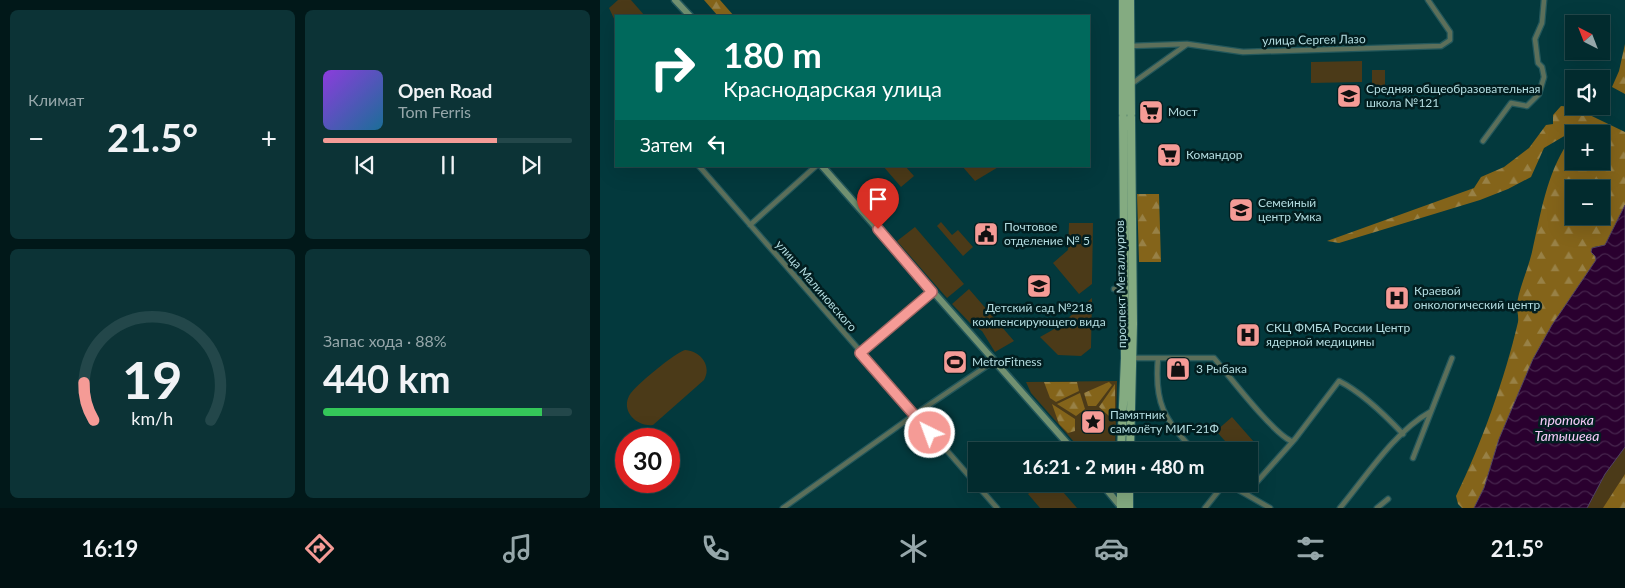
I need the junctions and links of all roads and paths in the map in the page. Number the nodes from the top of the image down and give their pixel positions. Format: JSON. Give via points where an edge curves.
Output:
{"nodes":[{"id":1,"x":675,"y":0,"type":"edge"},
{"id":2,"x":1123,"y":0,"type":"edge"},
{"id":3,"x":1130,"y":0,"type":"edge"},
{"id":4,"x":1428,"y":0,"type":"edge"},
{"id":5,"x":1544,"y":0,"type":"edge"},
{"id":6,"x":689,"y":15,"type":"edge"},
{"id":7,"x":1187,"y":44,"type":"junction"},
{"id":8,"x":1127,"y":47,"type":"junction"},
{"id":9,"x":1130,"y":85,"type":"junction"},
{"id":10,"x":1127,"y":116,"type":"junction"},
{"id":11,"x":1483,"y":141,"type":"dead end"},
{"id":12,"x":700,"y":167,"type":"edge"},
{"id":13,"x":815,"y":167,"type":"edge"},
{"id":14,"x":823,"y":167,"type":"edge"},
{"id":15,"x":750,"y":225,"type":"junction"},
{"id":16,"x":1114,"y":289,"type":"dead end"},
{"id":17,"x":1124,"y":289,"type":"junction"},
{"id":18,"x":932,"y":292,"type":"junction"},
{"id":19,"x":860,"y":353,"type":"junction"},
{"id":20,"x":1129,"y":358,"type":"junction"},
{"id":21,"x":1158,"y":358,"type":"junction"},
{"id":22,"x":1452,"y":358,"type":"dead end"},
{"id":23,"x":994,"y":361,"type":"junction"},
{"id":24,"x":1430,"y":412,"type":"junction"},
{"id":25,"x":914,"y":415,"type":"junction"},
{"id":26,"x":1403,"y":434,"type":"junction"},
{"id":27,"x":1066,"y":442,"type":"edge"},
{"id":28,"x":1121,"y":442,"type":"edge"},
{"id":29,"x":1130,"y":442,"type":"edge"},
{"id":30,"x":1186,"y":442,"type":"edge"},
{"id":31,"x":1291,"y":442,"type":"junction"},
{"id":32,"x":1413,"y":458,"type":"dead end"},
{"id":33,"x":1110,"y":492,"type":"edge"},
{"id":34,"x":1122,"y":492,"type":"edge"},
{"id":35,"x":1128,"y":492,"type":"edge"},
{"id":36,"x":1218,"y":492,"type":"edge"},
{"id":37,"x":1243,"y":492,"type":"edge"},
{"id":38,"x":1247,"y":494,"type":"junction"},
{"id":39,"x":1388,"y":499,"type":"dead end"},
{"id":40,"x":1125,"y":507,"type":"edge"},
{"id":41,"x":783,"y":508,"type":"edge"},
{"id":42,"x":997,"y":508,"type":"edge"},
{"id":43,"x":1205,"y":508,"type":"edge"},
{"id":44,"x":1270,"y":508,"type":"edge"},
{"id":45,"x":1340,"y":508,"type":"edge"},
{"id":46,"x":1377,"y":508,"type":"edge"}],
"edges":[{"from":1,"to":6,"type":"main road"},
{"from":2,"to":8,"type":"main road","name":"проспект Металлургов"},
{"from":3,"to":8,"type":"main road","name":"проспект Металлургов"},
{"from":4,"to":7,"type":"street","name":"улица Сергея Лазо","via":[[1450,32],[1450,40],[1441,46],[1243,52]]},
{"from":5,"to":11,"type":"street","via":[[1542,23],[1535,39],[1538,63],[1544,77],[1539,94],[1527,106],[1511,103]]},
{"from":7,"to":8,"type":"street","name":"улица Сергея Лазо"},
{"from":7,"to":9,"type":"street"},
{"from":8,"to":9,"type":"main road","name":"проспект Металлургов"},
{"from":8,"to":10,"type":"main road","name":"проспект Металлургов"},
{"from":9,"to":10,"type":"main road","name":"проспект Металлургов"},
{"from":10,"to":17,"type":"main road","name":"проспект Металлургов"},
{"from":10,"to":20,"type":"main road","name":"проспект Металлургов"},
{"from":12,"to":15,"type":"street","name":"улица Малиновского"},
{"from":13,"to":15,"type":"street"},
{"from":14,"to":18,"type":"main road"},
{"from":15,"to":19,"type":"street","name":"улица Малиновского"},
{"from":16,"to":17,"type":"street"},
{"from":17,"to":20,"type":"main road","name":"проспект Металлургов"},
{"from":18,"to":19,"type":"street"},
{"from":18,"to":23,"type":"main road"},
{"from":19,"to":25,"type":"street","name":"улица Малиновского"},
{"from":20,"to":21,"type":"street"},
{"from":20,"to":28,"type":"main road","name":"проспект Металлургов"},
{"from":20,"to":29,"type":"main road","name":"проспект Металлургов"},
{"from":21,"to":30,"type":"street","via":[[1157,394],[1173,428]]},
{"from":21,"to":31,"type":"street","via":[[1214,358],[1263,416]]},
{"from":22,"to":24,"type":"street"},
{"from":23,"to":25,"type":"street"},
{"from":23,"to":27,"type":"main road"},
{"from":24,"to":26,"type":"street"},
{"from":24,"to":32,"type":"street"},
{"from":25,"to":41,"type":"street"},
{"from":25,"to":42,"type":"street","name":"улица Малиновского"},
{"from":26,"to":31,"type":"street","via":[[1389,419],[1339,381]]},
{"from":26,"to":45,"type":"street"},
{"from":31,"to":38,"type":"street"},
{"from":33,"to":40,"type":"main road"},
{"from":34,"to":40,"type":"main road"},
{"from":35,"to":40,"type":"main road"},
{"from":36,"to":43,"type":"street"},
{"from":37,"to":38,"type":"street"},
{"from":38,"to":44,"type":"street"},
{"from":39,"to":46,"type":"street"}]}
